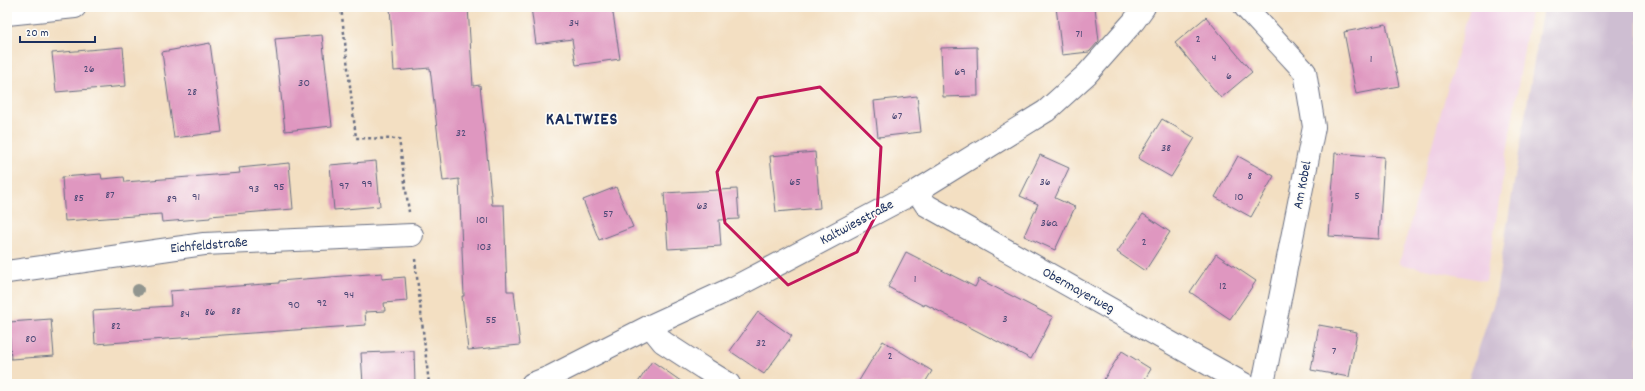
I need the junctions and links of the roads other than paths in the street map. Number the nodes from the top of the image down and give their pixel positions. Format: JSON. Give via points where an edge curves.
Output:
{"nodes":[{"id":1,"x":76,"y":7,"type":"edge"},
{"id":2,"x":1144,"y":7,"type":"edge"},
{"id":3,"x":1245,"y":7,"type":"edge"},
{"id":4,"x":7,"y":14,"type":"edge"},
{"id":5,"x":916,"y":191,"type":"junction"},
{"id":6,"x":412,"y":235,"type":"road end"},
{"id":7,"x":7,"y":272,"type":"edge"},
{"id":8,"x":650,"y":326,"type":"junction"},
{"id":9,"x":532,"y":384,"type":"edge"},
{"id":10,"x":729,"y":384,"type":"edge"},
{"id":11,"x":1244,"y":384,"type":"edge"},
{"id":12,"x":1263,"y":384,"type":"edge"}],
"edges":[{"from":1,"to":4,"type":"street"},
{"from":2,"to":5,"type":"street","name":"Kaltwiesstraße","via":[[1087,74],[1046,111]]},
{"from":3,"to":12,"type":"street","name":"Am Kobel","via":[[1305,72],[1314,127]]},
{"from":5,"to":8,"type":"street","name":"Kaltwiesstraße","via":[[735,287]]},
{"from":5,"to":11,"type":"street","name":"Obermayerweg","via":[[926,205]]},
{"from":6,"to":7,"type":"street","name":"Eichfeldstraße","via":[[204,244]]},
{"from":8,"to":9,"type":"street","name":"Kaltwiesstraße"},
{"from":8,"to":10,"type":"street","via":[[664,342]]}]}
